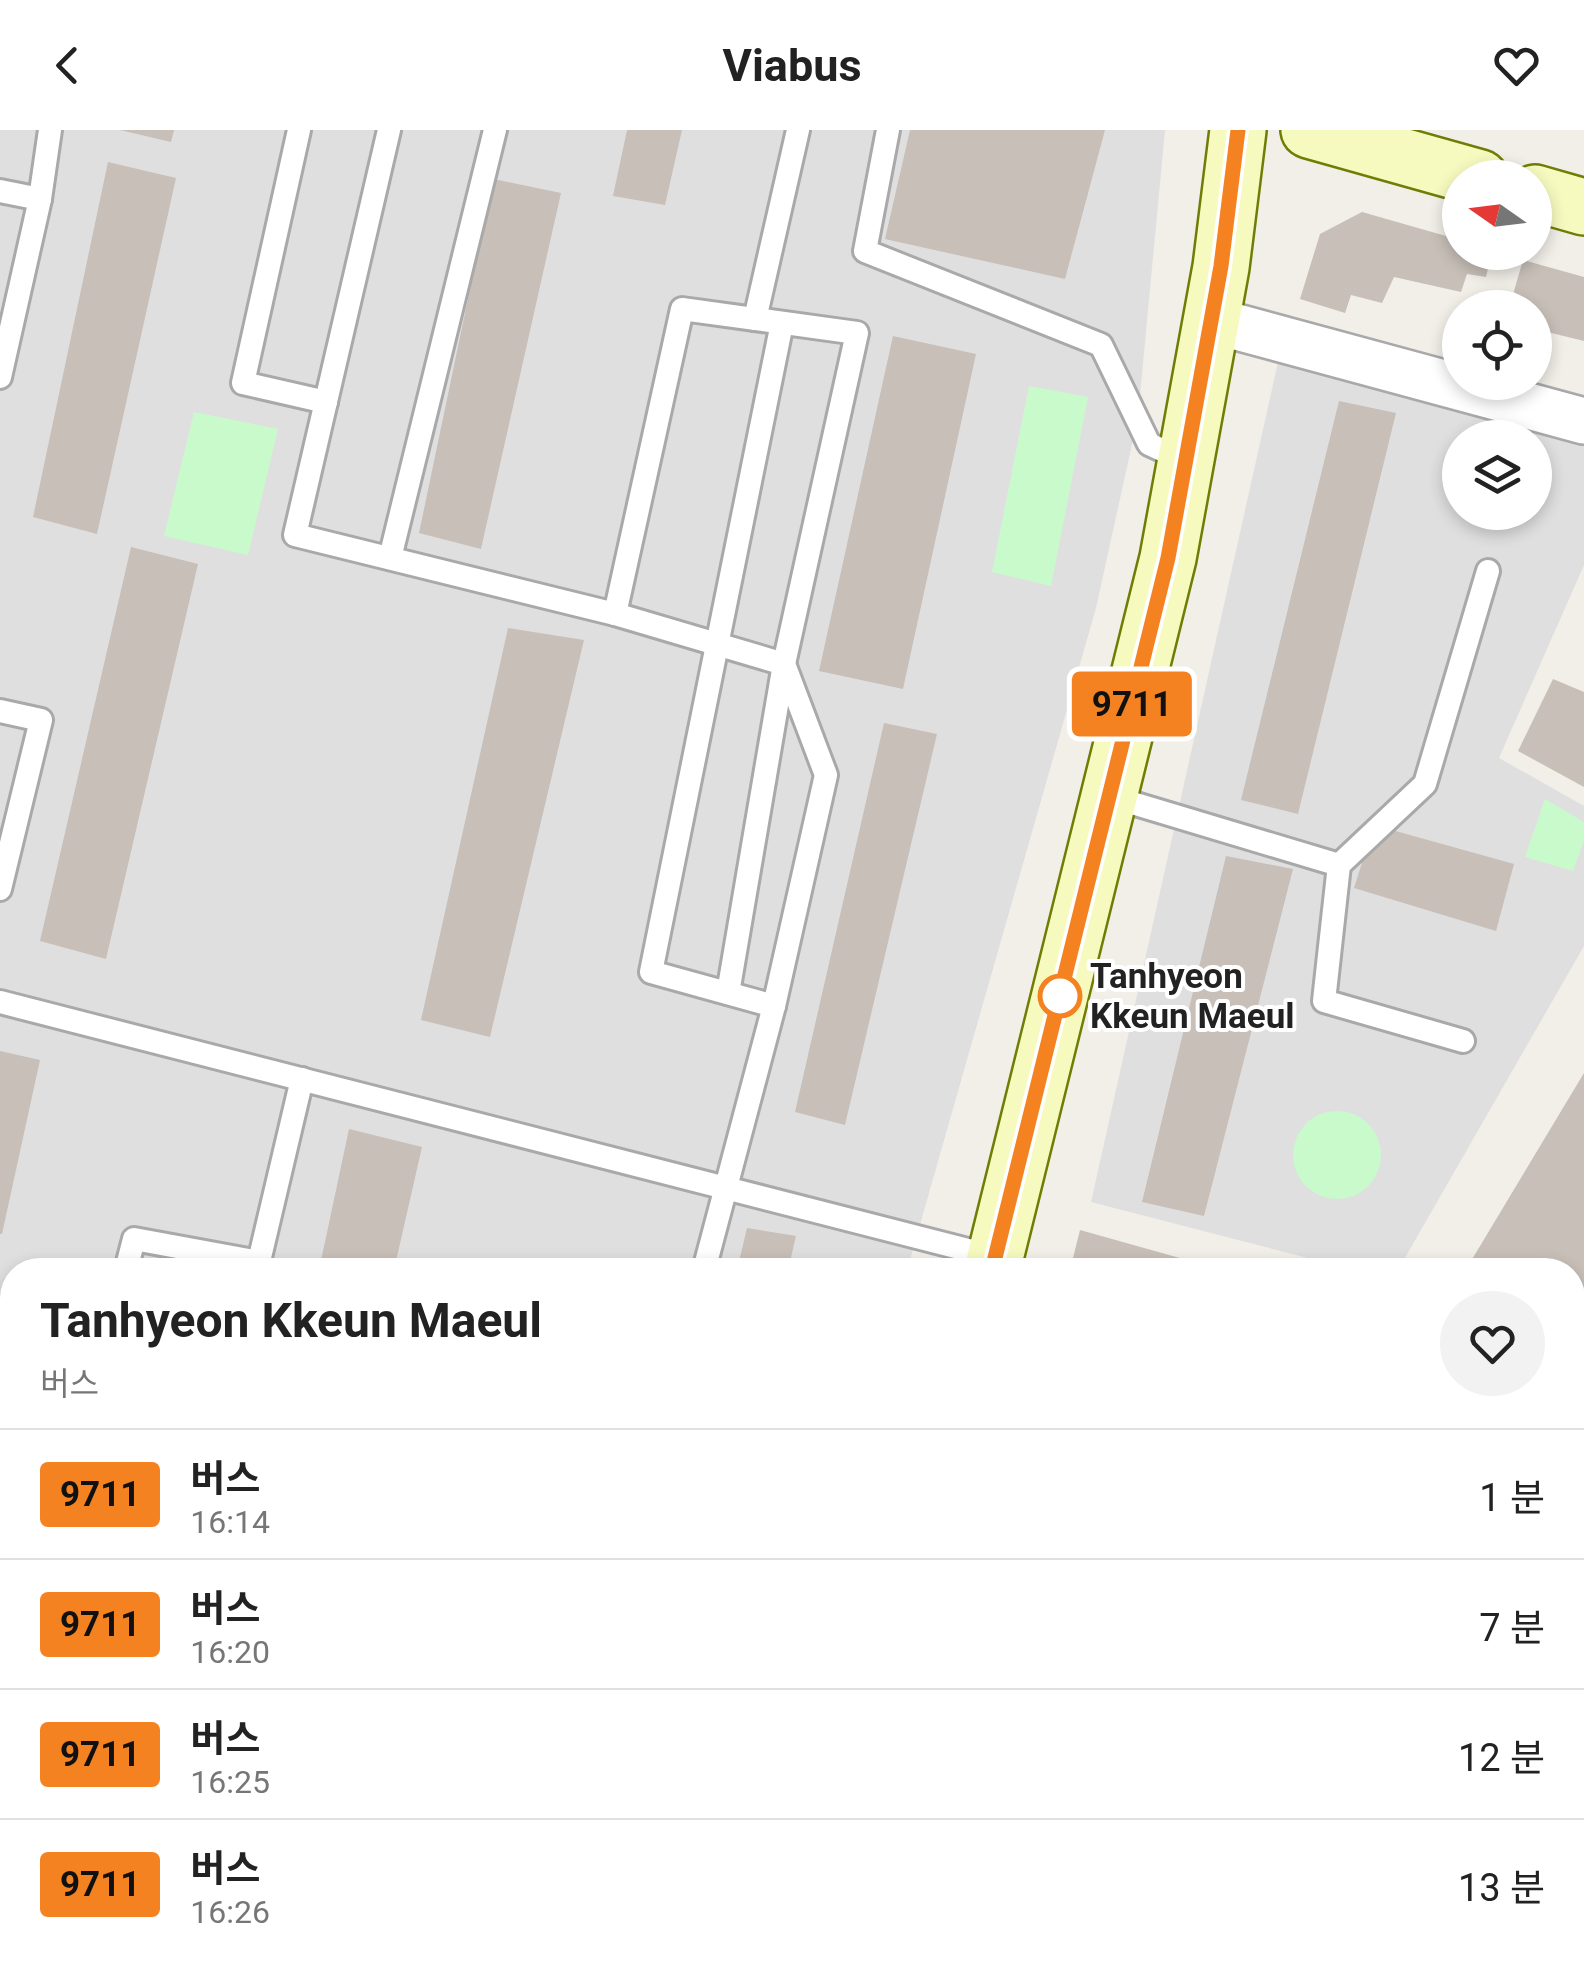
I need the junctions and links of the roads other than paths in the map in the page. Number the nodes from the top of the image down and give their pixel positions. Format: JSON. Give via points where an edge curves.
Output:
{"nodes":[{"id":1,"x":50,"y":130,"type":"edge"},
{"id":2,"x":299,"y":130,"type":"edge"},
{"id":3,"x":389,"y":130,"type":"edge"},
{"id":4,"x":494,"y":130,"type":"edge"},
{"id":5,"x":798,"y":130,"type":"edge"},
{"id":6,"x":888,"y":130,"type":"edge"},
{"id":7,"x":1238,"y":130,"type":"edge"},
{"id":8,"x":1309,"y":130,"type":"edge"},
{"id":9,"x":1442,"y":167,"type":"edge"},
{"id":10,"x":0,"y":191,"type":"edge"},
{"id":11,"x":1552,"y":198,"type":"edge"},
{"id":12,"x":40,"y":199,"type":"junction"},
{"id":13,"x":1584,"y":206,"type":"edge"},
{"id":14,"x":755,"y":320,"type":"junction"},
{"id":15,"x":1211,"y":320,"type":"junction"},
{"id":16,"x":782,"y":323,"type":"junction"},
{"id":17,"x":0,"y":377,"type":"edge"},
{"id":18,"x":326,"y":402,"type":"junction"},
{"id":19,"x":1584,"y":420,"type":"edge"},
{"id":20,"x":1186,"y":461,"type":"junction"},
{"id":21,"x":390,"y":558,"type":"junction"},
{"id":22,"x":1488,"y":570,"type":"dead end"},
{"id":23,"x":615,"y":614,"type":"junction"},
{"id":24,"x":717,"y":644,"type":"junction"},
{"id":25,"x":784,"y":664,"type":"junction"},
{"id":26,"x":0,"y":712,"type":"edge"},
{"id":27,"x":11,"y":791,"type":"edge"},
{"id":28,"x":1109,"y":796,"type":"junction"},
{"id":29,"x":1339,"y":865,"type":"junction"},
{"id":30,"x":0,"y":888,"type":"edge"},
{"id":31,"x":728,"y":993,"type":"junction"},
{"id":32,"x":0,"y":1002,"type":"edge"},
{"id":33,"x":774,"y":1006,"type":"junction"},
{"id":34,"x":1463,"y":1041,"type":"dead end"},
{"id":35,"x":302,"y":1079,"type":"junction"},
{"id":36,"x":726,"y":1188,"type":"junction"},
{"id":37,"x":129,"y":1258,"type":"edge"},
{"id":38,"x":189,"y":1258,"type":"edge"},
{"id":39,"x":260,"y":1258,"type":"edge"},
{"id":40,"x":707,"y":1258,"type":"edge"},
{"id":41,"x":972,"y":1258,"type":"edge"},
{"id":42,"x":994,"y":1258,"type":"edge"}],
"edges":[{"from":1,"to":12,"type":"lane"},
{"from":2,"to":18,"type":"lane","via":[[243,384]]},
{"from":3,"to":18,"type":"lane"},
{"from":4,"to":21,"type":"lane"},
{"from":5,"to":14,"type":"lane"},
{"from":6,"to":20,"type":"lane","via":[[865,251],[1101,344],[1150,444]]},
{"from":7,"to":15,"type":"main road"},
{"from":8,"to":9,"type":"main road"},
{"from":10,"to":12,"type":"lane"},
{"from":11,"to":13,"type":"main road"},
{"from":12,"to":17,"type":"lane"},
{"from":14,"to":16,"type":"lane"},
{"from":14,"to":23,"type":"lane","via":[[682,309]]},
{"from":15,"to":19,"type":"street"},
{"from":15,"to":20,"type":"main road"},
{"from":16,"to":24,"type":"lane"},
{"from":16,"to":25,"type":"lane","via":[[857,333]]},
{"from":18,"to":21,"type":"lane","via":[[296,535]]},
{"from":20,"to":28,"type":"main road"},
{"from":21,"to":23,"type":"lane"},
{"from":22,"to":29,"type":"lane","via":[[1424,784]]},
{"from":23,"to":24,"type":"lane"},
{"from":24,"to":25,"type":"lane"},
{"from":24,"to":31,"type":"lane","via":[[652,972]]},
{"from":25,"to":31,"type":"lane"},
{"from":25,"to":33,"type":"lane","via":[[826,774]]},
{"from":26,"to":27,"type":"lane","via":[[40,720]]},
{"from":27,"to":30,"type":"lane"},
{"from":28,"to":29,"type":"lane"},
{"from":28,"to":42,"type":"main road"},
{"from":29,"to":34,"type":"lane","via":[[1324,1001]]},
{"from":31,"to":33,"type":"lane"},
{"from":32,"to":35,"type":"lane"},
{"from":33,"to":36,"type":"lane"},
{"from":35,"to":36,"type":"lane"},
{"from":35,"to":39,"type":"lane"},
{"from":36,"to":40,"type":"lane"},
{"from":36,"to":41,"type":"lane"},
{"from":37,"to":38,"type":"lane","via":[[134,1238]]}]}
